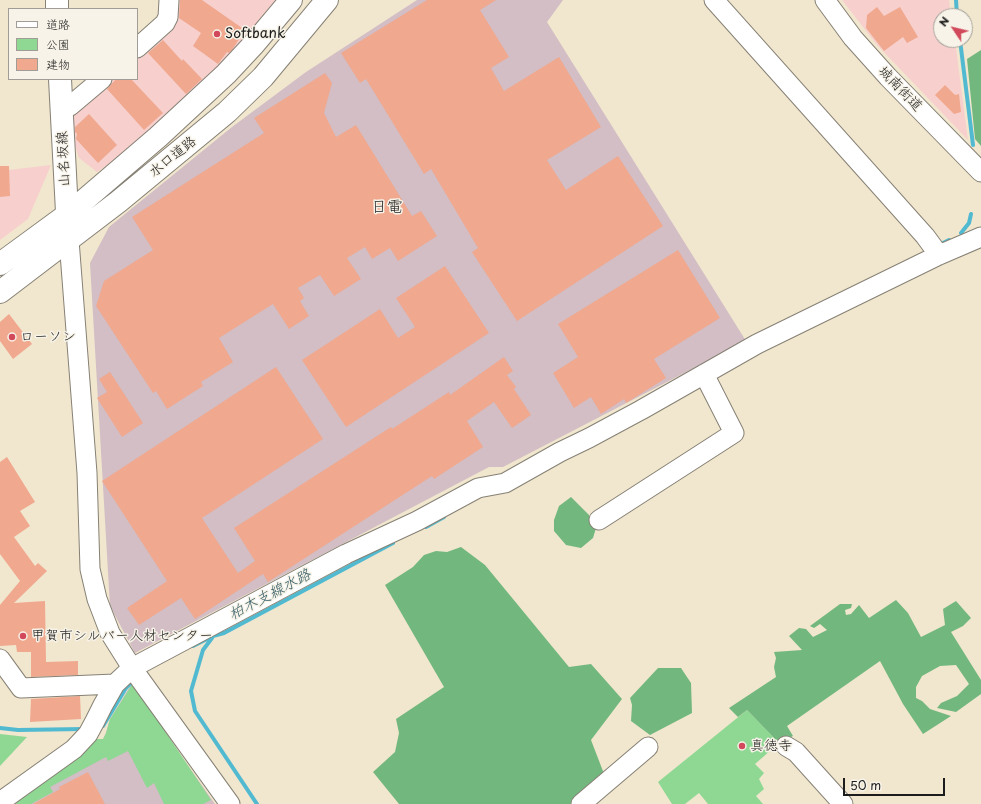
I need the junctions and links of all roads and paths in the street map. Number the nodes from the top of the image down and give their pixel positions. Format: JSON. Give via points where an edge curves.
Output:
{"nodes":[{"id":1,"x":168,"y":0,"type":"edge"},
{"id":2,"x":291,"y":0,"type":"edge"},
{"id":3,"x":300,"y":0,"type":"edge"},
{"id":4,"x":327,"y":0,"type":"edge"},
{"id":5,"x":714,"y":0,"type":"edge"},
{"id":6,"x":825,"y":0,"type":"edge"},
{"id":7,"x":138,"y":47,"type":"edge"},
{"id":8,"x":60,"y":80,"type":"edge"},
{"id":9,"x":101,"y":80,"type":"edge"},
{"id":10,"x":218,"y":82,"type":"junction"},
{"id":11,"x":61,"y":108,"type":"junction"},
{"id":12,"x":981,"y":172,"type":"edge"},
{"id":13,"x":67,"y":215,"type":"junction"},
{"id":14,"x":981,"y":238,"type":"edge"},
{"id":15,"x":69,"y":240,"type":"junction"},
{"id":16,"x":938,"y":255,"type":"junction"},
{"id":17,"x":0,"y":264,"type":"edge"},
{"id":18,"x":0,"y":292,"type":"edge"},
{"id":19,"x":704,"y":374,"type":"junction"},
{"id":20,"x":599,"y":520,"type":"dead end"},
{"id":21,"x":0,"y":659,"type":"edge"},
{"id":22,"x":132,"y":668,"type":"junction"},
{"id":23,"x":115,"y":684,"type":"junction"},
{"id":24,"x":786,"y":746,"type":"dead end"},
{"id":25,"x":648,"y":747,"type":"dead end"},
{"id":26,"x":0,"y":802,"type":"edge"},
{"id":27,"x":230,"y":804,"type":"edge"},
{"id":28,"x":581,"y":804,"type":"edge"},
{"id":29,"x":844,"y":804,"type":"edge"}],
"edges":[{"from":1,"to":7,"type":"street","via":[[168,17],[165,23]]},
{"from":2,"to":10,"type":"main road","name":"水口道路"},
{"from":3,"to":10,"type":"main road","via":[[250,59],[226,80]]},
{"from":4,"to":15,"type":"main road","name":"水口道路","via":[[263,77],[227,112]]},
{"from":5,"to":16,"type":"street","via":[[925,236]]},
{"from":6,"to":12,"type":"street","name":"城南街道","via":[[853,38],[888,77]]},
{"from":8,"to":11,"type":"main road","name":"山名坂線"},
{"from":9,"to":11,"type":"street","via":[[70,106]]},
{"from":10,"to":13,"type":"main road","name":"水口道路"},
{"from":11,"to":13,"type":"main road","name":"山名坂線"},
{"from":13,"to":15,"type":"main road","name":"山名坂線"},
{"from":13,"to":17,"type":"main road","name":"水口道路"},
{"from":14,"to":16,"type":"street"},
{"from":15,"to":18,"type":"main road","name":"水口道路"},
{"from":15,"to":22,"type":"street","via":[[87,473],[91,574],[102,615]]},
{"from":16,"to":19,"type":"street","via":[[757,344]]},
{"from":19,"to":20,"type":"street","via":[[734,433]]},
{"from":19,"to":22,"type":"street","via":[[505,483],[478,488],[417,521],[346,554]]},
{"from":21,"to":23,"type":"street","via":[[21,688]]},
{"from":22,"to":23,"type":"street"},
{"from":22,"to":27,"type":"street"},
{"from":23,"to":26,"type":"street","via":[[92,728],[74,749]]},
{"from":24,"to":29,"type":"street","via":[[796,752]]},
{"from":25,"to":28,"type":"street"}]}
